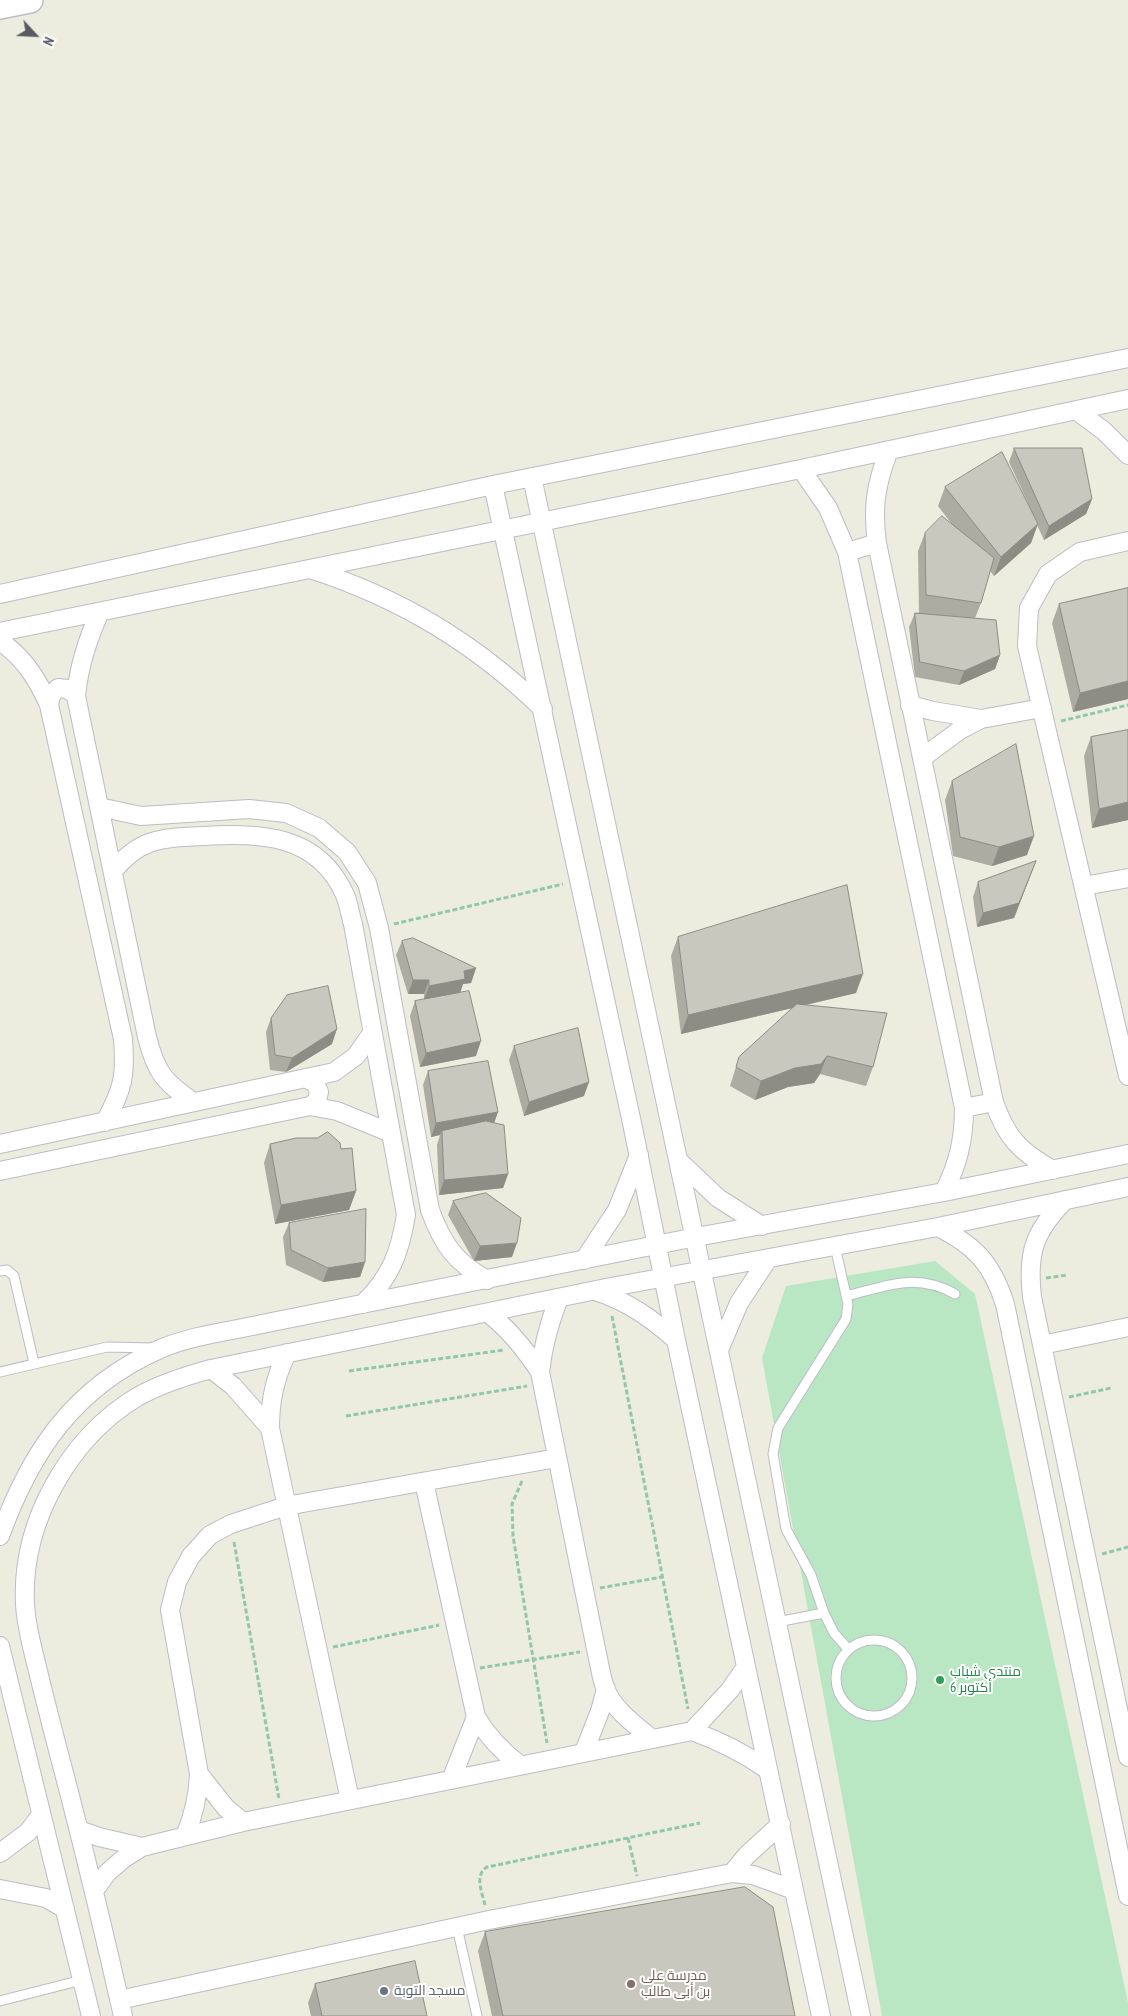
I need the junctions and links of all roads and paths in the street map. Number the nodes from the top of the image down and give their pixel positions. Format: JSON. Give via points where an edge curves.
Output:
{"nodes":[{"id":1,"x":30,"y":0,"type":"edge"},
{"id":2,"x":0,"y":6,"type":"edge"},
{"id":3,"x":1128,"y":358,"type":"edge"},
{"id":4,"x":1128,"y":399,"type":"edge"},
{"id":5,"x":1077,"y":411,"type":"junction"},
{"id":6,"x":890,"y":450,"type":"junction"},
{"id":7,"x":1128,"y":455,"type":"edge"},
{"id":8,"x":801,"y":469,"type":"junction"},
{"id":9,"x":532,"y":477,"type":"junction"},
{"id":10,"x":493,"y":485,"type":"junction"},
{"id":11,"x":541,"y":521,"type":"junction"},
{"id":12,"x":503,"y":528,"type":"junction"},
{"id":13,"x":1128,"y":542,"type":"edge"},
{"id":14,"x":877,"y":543,"type":"junction"},
{"id":15,"x":847,"y":552,"type":"junction"},
{"id":16,"x":309,"y":568,"type":"junction"},
{"id":17,"x":0,"y":594,"type":"edge"},
{"id":18,"x":100,"y":612,"type":"junction"},
{"id":19,"x":0,"y":632,"type":"edge"},
{"id":20,"x":0,"y":641,"type":"edge"},
{"id":21,"x":76,"y":696,"type":"junction"},
{"id":22,"x":49,"y":705,"type":"junction"},
{"id":23,"x":910,"y":705,"type":"junction"},
{"id":24,"x":1128,"y":705,"type":"edge"},
{"id":25,"x":543,"y":709,"type":"junction"},
{"id":26,"x":1044,"y":717,"type":"junction"},
{"id":27,"x":981,"y":719,"type":"junction"},
{"id":28,"x":922,"y":758,"type":"junction"},
{"id":29,"x":99,"y":807,"type":"junction"},
{"id":30,"x":183,"y":813,"type":"junction"},
{"id":31,"x":183,"y":837,"type":"junction"},
{"id":32,"x":113,"y":871,"type":"junction"},
{"id":33,"x":1128,"y":878,"type":"edge"},
{"id":34,"x":580,"y":880,"type":"junction"},
{"id":35,"x":1084,"y":886,"type":"junction"},
{"id":36,"x":379,"y":928,"type":"junction"},
{"id":37,"x":1122,"y":1023,"type":"edge"},
{"id":38,"x":372,"y":1032,"type":"junction"},
{"id":39,"x":147,"y":1037,"type":"junction"},
{"id":40,"x":123,"y":1039,"type":"junction"},
{"id":41,"x":1128,"y":1076,"type":"edge"},
{"id":42,"x":307,"y":1079,"type":"junction"},
{"id":43,"x":193,"y":1102,"type":"junction"},
{"id":44,"x":994,"y":1102,"type":"junction"},
{"id":45,"x":310,"y":1106,"type":"junction"},
{"id":46,"x":964,"y":1108,"type":"junction"},
{"id":47,"x":104,"y":1122,"type":"junction"},
{"id":48,"x":391,"y":1133,"type":"junction"},
{"id":49,"x":0,"y":1144,"type":"edge"},
{"id":50,"x":1128,"y":1154,"type":"edge"},
{"id":51,"x":639,"y":1155,"type":"junction"},
{"id":52,"x":680,"y":1162,"type":"junction"},
{"id":53,"x":1053,"y":1170,"type":"junction"},
{"id":54,"x":0,"y":1171,"type":"edge"},
{"id":55,"x":1128,"y":1187,"type":"edge"},
{"id":56,"x":944,"y":1192,"type":"junction"},
{"id":57,"x":1065,"y":1200,"type":"junction"},
{"id":58,"x":430,"y":1210,"type":"junction"},
{"id":59,"x":406,"y":1215,"type":"junction"},
{"id":60,"x":762,"y":1226,"type":"junction"},
{"id":61,"x":938,"y":1227,"type":"junction"},
{"id":62,"x":696,"y":1237,"type":"junction"},
{"id":63,"x":658,"y":1245,"type":"junction"},
{"id":64,"x":835,"y":1246,"type":"junction"},
{"id":65,"x":768,"y":1259,"type":"junction"},
{"id":66,"x":584,"y":1260,"type":"junction"},
{"id":67,"x":702,"y":1269,"type":"junction"},
{"id":68,"x":0,"y":1271,"type":"edge"},
{"id":69,"x":664,"y":1277,"type":"junction"},
{"id":70,"x":488,"y":1280,"type":"junction"},
{"id":71,"x":602,"y":1293,"type":"junction"},
{"id":72,"x":955,"y":1294,"type":"dead end"},
{"id":73,"x":846,"y":1296,"type":"junction"},
{"id":74,"x":559,"y":1298,"type":"junction"},
{"id":75,"x":363,"y":1304,"type":"junction"},
{"id":76,"x":488,"y":1312,"type":"junction"},
{"id":77,"x":1128,"y":1327,"type":"edge"},
{"id":78,"x":676,"y":1340,"type":"junction"},
{"id":79,"x":1042,"y":1345,"type":"junction"},
{"id":80,"x":524,"y":1347,"type":"junction"},
{"id":81,"x":161,"y":1349,"type":"junction"},
{"id":82,"x":719,"y":1351,"type":"junction"},
{"id":83,"x":287,"y":1353,"type":"junction"},
{"id":84,"x":34,"y":1363,"type":"junction"},
{"id":85,"x":211,"y":1369,"type":"junction"},
{"id":86,"x":348,"y":1371,"type":"dead end"},
{"id":87,"x":0,"y":1372,"type":"edge"},
{"id":88,"x":541,"y":1378,"type":"junction"},
{"id":89,"x":1111,"y":1388,"type":"dead end"},
{"id":90,"x":1054,"y":1401,"type":"junction"},
{"id":91,"x":346,"y":1416,"type":"dead end"},
{"id":92,"x":270,"y":1428,"type":"junction"},
{"id":93,"x":558,"y":1458,"type":"junction"},
{"id":94,"x":530,"y":1462,"type":"junction"},
{"id":95,"x":424,"y":1482,"type":"junction"},
{"id":96,"x":286,"y":1506,"type":"junction"},
{"id":97,"x":231,"y":1524,"type":"junction"},
{"id":98,"x":0,"y":1536,"type":"edge"},
{"id":99,"x":1128,"y":1547,"type":"edge"},
{"id":100,"x":1086,"y":1558,"type":"junction"},
{"id":101,"x":662,"y":1577,"type":"junction"},
{"id":102,"x":584,"y":1590,"type":"junction"},
{"id":103,"x":824,"y":1613,"type":"junction"},
{"id":104,"x":455,"y":1621,"type":"junction"},
{"id":105,"x":777,"y":1622,"type":"junction"},
{"id":106,"x":0,"y":1646,"type":"edge"},
{"id":107,"x":596,"y":1649,"type":"junction"},
{"id":108,"x":848,"y":1649,"type":"junction"},
{"id":109,"x":318,"y":1651,"type":"junction"},
{"id":110,"x":533,"y":1659,"type":"junction"},
{"id":111,"x":746,"y":1667,"type":"junction"},
{"id":112,"x":466,"y":1670,"type":"junction"},
{"id":113,"x":606,"y":1689,"type":"junction"},
{"id":114,"x":1123,"y":1704,"type":"edge"},
{"id":115,"x":1090,"y":1711,"type":"junction"},
{"id":116,"x":476,"y":1717,"type":"junction"},
{"id":117,"x":692,"y":1731,"type":"junction"},
{"id":118,"x":651,"y":1738,"type":"junction"},
{"id":119,"x":584,"y":1752,"type":"junction"},
{"id":120,"x":1128,"y":1757,"type":"edge"},
{"id":121,"x":550,"y":1759,"type":"junction"},
{"id":122,"x":520,"y":1765,"type":"junction"},
{"id":123,"x":768,"y":1770,"type":"junction"},
{"id":124,"x":199,"y":1774,"type":"junction"},
{"id":125,"x":451,"y":1780,"type":"junction"},
{"id":126,"x":350,"y":1800,"type":"junction"},
{"id":127,"x":282,"y":1814,"type":"junction"},
{"id":128,"x":41,"y":1815,"type":"junction"},
{"id":129,"x":243,"y":1822,"type":"junction"},
{"id":130,"x":700,"y":1823,"type":"dead end"},
{"id":131,"x":780,"y":1824,"type":"junction"},
{"id":132,"x":79,"y":1830,"type":"junction"},
{"id":133,"x":185,"y":1836,"type":"junction"},
{"id":134,"x":628,"y":1838,"type":"junction"},
{"id":135,"x":142,"y":1848,"type":"junction"},
{"id":136,"x":0,"y":1853,"type":"edge"},
{"id":137,"x":732,"y":1873,"type":"junction"},
{"id":138,"x":0,"y":1889,"type":"edge"},
{"id":139,"x":640,"y":1890,"type":"junction"},
{"id":140,"x":794,"y":1890,"type":"junction"},
{"id":141,"x":94,"y":1891,"type":"junction"},
{"id":142,"x":1128,"y":1896,"type":"edge"},
{"id":143,"x":64,"y":1909,"type":"junction"},
{"id":144,"x":489,"y":1920,"type":"junction"},
{"id":145,"x":457,"y":1927,"type":"junction"},
{"id":146,"x":82,"y":1980,"type":"junction"},
{"id":147,"x":0,"y":2001,"type":"edge"},
{"id":148,"x":121,"y":2008,"type":"edge"},
{"id":149,"x":91,"y":2016,"type":"edge"},
{"id":150,"x":476,"y":2016,"type":"edge"},
{"id":151,"x":821,"y":2016,"type":"edge"},
{"id":152,"x":861,"y":2016,"type":"edge"}],
"edges":[{"from":1,"to":2,"type":"main road"},
{"from":3,"to":9,"type":"street"},
{"from":4,"to":5,"type":"street"},
{"from":5,"to":6,"type":"street"},
{"from":5,"to":7,"type":"street"},
{"from":6,"to":8,"type":"street"},
{"from":6,"to":14,"type":"street","via":[[875,496]]},
{"from":8,"to":11,"type":"street"},
{"from":8,"to":15,"type":"street","via":[[828,508]]},
{"from":9,"to":10,"type":"street"},
{"from":9,"to":11,"type":"street"},
{"from":10,"to":12,"type":"street"},
{"from":10,"to":17,"type":"street"},
{"from":11,"to":12,"type":"street"},
{"from":11,"to":52,"type":"street"},
{"from":12,"to":16,"type":"street"},
{"from":12,"to":25,"type":"street"},
{"from":13,"to":26,"type":"street","via":[[1080,552],[1048,574],[1029,608],[1027,646]]},
{"from":14,"to":15,"type":"street"},
{"from":14,"to":23,"type":"street"},
{"from":15,"to":46,"type":"street"},
{"from":16,"to":18,"type":"street"},
{"from":16,"to":25,"type":"street","via":[[367,589],[429,620],[498,668]]},
{"from":18,"to":19,"type":"street"},
{"from":18,"to":21,"type":"street","via":[[87,638],[79,666]]},
{"from":20,"to":22,"type":"street","via":[[15,652],[36,676]]},
{"from":21,"to":22,"type":"street","via":[[68,689],[58,688],[51,695]]},
{"from":21,"to":29,"type":"street"},
{"from":22,"to":40,"type":"street"},
{"from":23,"to":27,"type":"street"},
{"from":23,"to":28,"type":"street"},
{"from":24,"to":26,"type":"path"},
{"from":25,"to":34,"type":"street"},
{"from":26,"to":27,"type":"street"},
{"from":26,"to":35,"type":"street"},
{"from":27,"to":28,"type":"street"},
{"from":28,"to":44,"type":"street"},
{"from":29,"to":30,"type":"street","via":[[141,816]]},
{"from":29,"to":32,"type":"street"},
{"from":30,"to":31,"type":"street","via":[[171,822],[176,835]]},
{"from":30,"to":36,"type":"street","via":[[249,809],[286,813],[319,828],[347,852],[367,883]]},
{"from":31,"to":32,"type":"street","via":[[162,838],[143,844],[126,855]]},
{"from":31,"to":38,"type":"street","via":[[248,834],[278,838],[306,850],[329,870],[345,895],[353,924]]},
{"from":32,"to":39,"type":"street"},
{"from":33,"to":35,"type":"street"},
{"from":34,"to":36,"type":"path"},
{"from":34,"to":51,"type":"street"},
{"from":35,"to":37,"type":"street"},
{"from":36,"to":58,"type":"street"},
{"from":37,"to":41,"type":"street"},
{"from":38,"to":42,"type":"street","via":[[356,1056],[341,1067]]},
{"from":38,"to":48,"type":"street"},
{"from":39,"to":40,"type":"street","via":[[136,1049],[127,1047]]},
{"from":39,"to":43,"type":"street","via":[[154,1064],[170,1086]]},
{"from":40,"to":47,"type":"street","via":[[125,1068],[119,1097]]},
{"from":42,"to":43,"type":"street"},
{"from":42,"to":45,"type":"street","via":[[315,1083],[319,1092],[317,1101]]},
{"from":43,"to":47,"type":"street"},
{"from":44,"to":46,"type":"street"},
{"from":44,"to":53,"type":"street","via":[[1002,1124],[1015,1143],[1032,1159]]},
{"from":45,"to":48,"type":"street","via":[[337,1111]]},
{"from":45,"to":54,"type":"street"},
{"from":46,"to":56,"type":"street","via":[[961,1152]]},
{"from":47,"to":49,"type":"street"},
{"from":48,"to":59,"type":"street"},
{"from":50,"to":53,"type":"street"},
{"from":51,"to":63,"type":"street"},
{"from":51,"to":66,"type":"street","via":[[617,1210]]},
{"from":52,"to":60,"type":"street","via":[[718,1198]]},
{"from":52,"to":62,"type":"street"},
{"from":53,"to":56,"type":"street"},
{"from":55,"to":57,"type":"street"},
{"from":56,"to":60,"type":"street"},
{"from":57,"to":61,"type":"street"},
{"from":57,"to":79,"type":"street","via":[[1046,1220],[1034,1244],[1029,1270]]},
{"from":58,"to":59,"type":"street","via":[[428,1219],[420,1224],[411,1222]]},
{"from":58,"to":70,"type":"street","via":[[438,1233],[451,1252],[468,1269]]},
{"from":59,"to":75,"type":"street","via":[[394,1264],[380,1288]]},
{"from":60,"to":62,"type":"street"},
{"from":61,"to":64,"type":"street"},
{"from":61,"to":115,"type":"street","via":[[962,1239],[982,1257],[997,1279],[1005,1304]]},
{"from":62,"to":63,"type":"street"},
{"from":62,"to":67,"type":"street"},
{"from":63,"to":66,"type":"street"},
{"from":63,"to":69,"type":"street"},
{"from":64,"to":65,"type":"street"},
{"from":64,"to":73,"type":"lane"},
{"from":65,"to":67,"type":"street"},
{"from":65,"to":82,"type":"street","via":[[739,1302]]},
{"from":66,"to":70,"type":"street"},
{"from":67,"to":69,"type":"street"},
{"from":67,"to":82,"type":"street"},
{"from":68,"to":84,"type":"lane","via":[[7,1270],[14,1276]]},
{"from":69,"to":71,"type":"street"},
{"from":69,"to":78,"type":"street"},
{"from":70,"to":75,"type":"street"},
{"from":71,"to":74,"type":"street"},
{"from":71,"to":78,"type":"street","via":[[633,1306]]},
{"from":71,"to":101,"type":"path"},
{"from":72,"to":73,"type":"lane","via":[[940,1286],[909,1281]]},
{"from":73,"to":103,"type":"lane","via":[[846,1319],[778,1428],[773,1454],[786,1529],[811,1575]]},
{"from":74,"to":76,"type":"street"},
{"from":74,"to":88,"type":"street","via":[[543,1346]]},
{"from":75,"to":81,"type":"street","via":[[201,1337]]},
{"from":76,"to":80,"type":"street"},
{"from":76,"to":83,"type":"street"},
{"from":77,"to":79,"type":"street"},
{"from":78,"to":111,"type":"street"},
{"from":79,"to":90,"type":"street"},
{"from":80,"to":86,"type":"path"},
{"from":80,"to":88,"type":"street"},
{"from":81,"to":84,"type":"lane","via":[[108,1347]]},
{"from":81,"to":98,"type":"street","via":[[121,1369],[87,1394],[58,1425],[34,1459]]},
{"from":82,"to":105,"type":"street"},
{"from":83,"to":85,"type":"street"},
{"from":83,"to":92,"type":"street","via":[[276,1376],[270,1402]]},
{"from":84,"to":87,"type":"lane"},
{"from":85,"to":92,"type":"street","via":[[240,1393]]},
{"from":85,"to":132,"type":"street","via":[[166,1383],[137,1398],[104,1422],[76,1452],[53,1486],[37,1524],[27,1563],[25,1604],[41,1682]]},
{"from":88,"to":91,"type":"path"},
{"from":88,"to":93,"type":"street"},
{"from":89,"to":90,"type":"path"},
{"from":90,"to":100,"type":"street"},
{"from":92,"to":96,"type":"street"},
{"from":93,"to":94,"type":"street"},
{"from":93,"to":102,"type":"street"},
{"from":94,"to":95,"type":"street"},
{"from":94,"to":110,"type":"path","via":[[512,1504],[513,1536]]},
{"from":95,"to":96,"type":"street"},
{"from":95,"to":104,"type":"street"},
{"from":96,"to":97,"type":"street"},
{"from":96,"to":109,"type":"street"},
{"from":97,"to":124,"type":"street","via":[[210,1535],[191,1556],[176,1582],[170,1610]]},
{"from":97,"to":127,"type":"path"},
{"from":99,"to":100,"type":"path"},
{"from":100,"to":114,"type":"street"},
{"from":101,"to":102,"type":"path"},
{"from":101,"to":117,"type":"path"},
{"from":102,"to":107,"type":"street"},
{"from":103,"to":105,"type":"lane"},
{"from":103,"to":108,"type":"lane","via":[[834,1633]]},
{"from":104,"to":109,"type":"path"},
{"from":104,"to":112,"type":"street"},
{"from":105,"to":152,"type":"street"},
{"from":106,"to":128,"type":"street"},
{"from":107,"to":110,"type":"path"},
{"from":107,"to":113,"type":"street"},
{"from":108,"to":108,"type":"lane","via":[[836,1676],[840,1695],[846,1704],[853,1710],[872,1716],[887,1714],[900,1706],[912,1679],[908,1660],[902,1652],[895,1645],[876,1639]]},
{"from":109,"to":126,"type":"street"},
{"from":110,"to":112,"type":"path"},
{"from":110,"to":121,"type":"path"},
{"from":111,"to":117,"type":"street","via":[[730,1690]]},
{"from":111,"to":123,"type":"street"},
{"from":112,"to":116,"type":"street"},
{"from":113,"to":118,"type":"street","via":[[634,1724]]},
{"from":113,"to":119,"type":"street"},
{"from":114,"to":115,"type":"street"},
{"from":114,"to":120,"type":"street"},
{"from":115,"to":142,"type":"street"},
{"from":116,"to":122,"type":"street","via":[[497,1746]]},
{"from":116,"to":125,"type":"street"},
{"from":117,"to":118,"type":"street"},
{"from":117,"to":123,"type":"street","via":[[719,1741]]},
{"from":118,"to":119,"type":"street"},
{"from":119,"to":121,"type":"street"},
{"from":121,"to":122,"type":"street"},
{"from":122,"to":125,"type":"street"},
{"from":123,"to":131,"type":"street"},
{"from":124,"to":129,"type":"street","via":[[221,1803]]},
{"from":124,"to":133,"type":"street","via":[[194,1817]]},
{"from":125,"to":126,"type":"street"},
{"from":126,"to":127,"type":"street"},
{"from":127,"to":129,"type":"street"},
{"from":128,"to":136,"type":"street","via":[[28,1832]]},
{"from":128,"to":143,"type":"street"},
{"from":129,"to":133,"type":"street"},
{"from":130,"to":134,"type":"path"},
{"from":131,"to":137,"type":"street"},
{"from":131,"to":140,"type":"street"},
{"from":132,"to":135,"type":"street"},
{"from":132,"to":141,"type":"street"},
{"from":133,"to":135,"type":"street"},
{"from":134,"to":139,"type":"path"},
{"from":134,"to":144,"type":"path","via":[[487,1867],[480,1876]]},
{"from":135,"to":141,"type":"street","via":[[123,1858]]},
{"from":137,"to":139,"type":"street"},
{"from":137,"to":140,"type":"street","via":[[753,1875]]},
{"from":138,"to":143,"type":"street","via":[[46,1898]]},
{"from":139,"to":144,"type":"street"},
{"from":140,"to":151,"type":"street"},
{"from":141,"to":148,"type":"street"},
{"from":143,"to":146,"type":"street"},
{"from":144,"to":145,"type":"street"},
{"from":145,"to":148,"type":"street"},
{"from":145,"to":150,"type":"lane"},
{"from":146,"to":147,"type":"lane"},
{"from":146,"to":149,"type":"street"}]}
